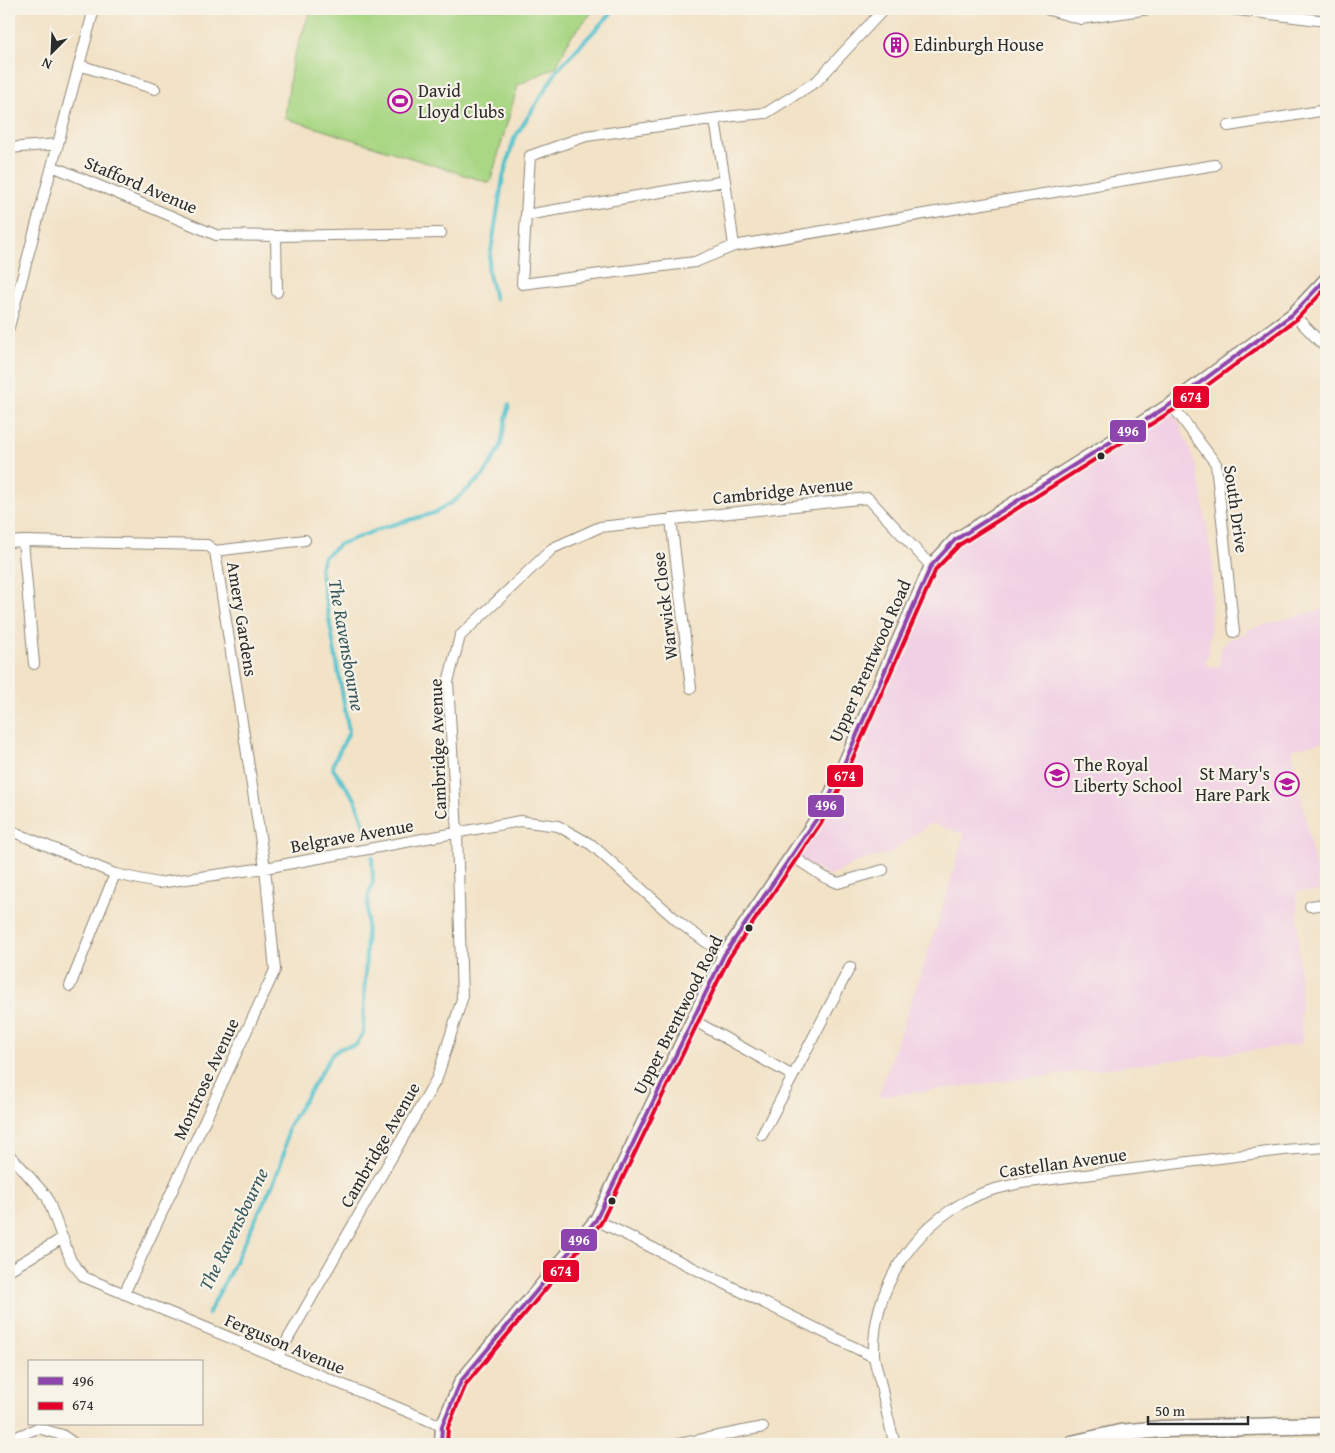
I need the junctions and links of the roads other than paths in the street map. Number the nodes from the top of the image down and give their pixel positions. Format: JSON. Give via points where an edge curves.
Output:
{"nodes":[{"id":1,"x":94,"y":9,"type":"edge"},
{"id":2,"x":884,"y":9,"type":"edge"},
{"id":3,"x":1046,"y":9,"type":"edge"},
{"id":4,"x":1149,"y":9,"type":"edge"},
{"id":5,"x":1230,"y":9,"type":"edge"},
{"id":6,"x":1326,"y":21,"type":"edge"},
{"id":7,"x":79,"y":65,"type":"junction"},
{"id":8,"x":155,"y":89,"type":"dead end"},
{"id":9,"x":1326,"y":110,"type":"edge"},
{"id":10,"x":715,"y":120,"type":"junction"},
{"id":11,"x":1228,"y":126,"type":"dead end"},
{"id":12,"x":58,"y":144,"type":"junction"},
{"id":13,"x":9,"y":148,"type":"edge"},
{"id":14,"x":1215,"y":165,"type":"dead end"},
{"id":15,"x":52,"y":166,"type":"junction"},
{"id":16,"x":725,"y":181,"type":"junction"},
{"id":17,"x":526,"y":215,"type":"junction"},
{"id":18,"x":441,"y":233,"type":"dead end"},
{"id":19,"x":276,"y":236,"type":"junction"},
{"id":20,"x":734,"y":246,"type":"junction"},
{"id":21,"x":1326,"y":279,"type":"edge"},
{"id":22,"x":277,"y":292,"type":"dead end"},
{"id":23,"x":1293,"y":314,"type":"junction"},
{"id":24,"x":9,"y":327,"type":"edge"},
{"id":25,"x":1326,"y":348,"type":"edge"},
{"id":26,"x":1171,"y":404,"type":"junction"},
{"id":27,"x":671,"y":520,"type":"junction"},
{"id":28,"x":23,"y":540,"type":"junction"},
{"id":29,"x":305,"y":540,"type":"dead end"},
{"id":30,"x":9,"y":542,"type":"edge"},
{"id":31,"x":215,"y":551,"type":"junction"},
{"id":32,"x":931,"y":566,"type":"junction"},
{"id":33,"x":1234,"y":632,"type":"dead end"},
{"id":34,"x":34,"y":664,"type":"dead end"},
{"id":35,"x":691,"y":688,"type":"dead end"},
{"id":36,"x":9,"y":830,"type":"edge"},
{"id":37,"x":457,"y":833,"type":"junction"},
{"id":38,"x":792,"y":856,"type":"junction"},
{"id":39,"x":265,"y":868,"type":"junction"},
{"id":40,"x":884,"y":870,"type":"dead end"},
{"id":41,"x":115,"y":874,"type":"junction"},
{"id":42,"x":1326,"y":904,"type":"edge"},
{"id":43,"x":1310,"y":906,"type":"dead end"},
{"id":44,"x":724,"y":955,"type":"junction"},
{"id":45,"x":850,"y":967,"type":"dead end"},
{"id":46,"x":70,"y":986,"type":"dead end"},
{"id":47,"x":693,"y":1020,"type":"junction"},
{"id":48,"x":793,"y":1076,"type":"junction"},
{"id":49,"x":762,"y":1135,"type":"dead end"},
{"id":50,"x":1326,"y":1147,"type":"edge"},
{"id":51,"x":9,"y":1155,"type":"edge"},
{"id":52,"x":596,"y":1220,"type":"junction"},
{"id":53,"x":63,"y":1238,"type":"junction"},
{"id":54,"x":9,"y":1270,"type":"edge"},
{"id":55,"x":124,"y":1294,"type":"junction"},
{"id":56,"x":874,"y":1357,"type":"junction"},
{"id":57,"x":277,"y":1358,"type":"junction"},
{"id":58,"x":1326,"y":1425,"type":"edge"},
{"id":59,"x":442,"y":1426,"type":"junction"},
{"id":60,"x":763,"y":1427,"type":"dead end"},
{"id":61,"x":9,"y":1440,"type":"edge"},
{"id":62,"x":75,"y":1444,"type":"edge"},
{"id":63,"x":441,"y":1444,"type":"edge"},
{"id":64,"x":678,"y":1444,"type":"edge"},
{"id":65,"x":895,"y":1444,"type":"edge"},
{"id":66,"x":1072,"y":1444,"type":"edge"}],
"edges":[{"from":1,"to":7,"type":"street"},
{"from":2,"to":10,"type":"street","via":[[817,81],[766,113]]},
{"from":3,"to":4,"type":"street","via":[[1081,20]]},
{"from":5,"to":6,"type":"street"},
{"from":7,"to":8,"type":"street"},
{"from":7,"to":12,"type":"street"},
{"from":9,"to":11,"type":"street"},
{"from":10,"to":16,"type":"street"},
{"from":10,"to":17,"type":"street","via":[[586,136],[530,156]]},
{"from":12,"to":13,"type":"street"},
{"from":12,"to":15,"type":"street"},
{"from":14,"to":20,"type":"street"},
{"from":15,"to":19,"type":"street","name":"Stafford Avenue","via":[[216,235]]},
{"from":15,"to":24,"type":"street"},
{"from":16,"to":17,"type":"street"},
{"from":16,"to":20,"type":"street"},
{"from":17,"to":20,"type":"street","via":[[522,284],[695,262]]},
{"from":18,"to":19,"type":"street"},
{"from":19,"to":22,"type":"street"},
{"from":21,"to":23,"type":"street","name":"Upper Brentwood Road"},
{"from":23,"to":25,"type":"street"},
{"from":23,"to":26,"type":"street","name":"Upper Brentwood Road"},
{"from":26,"to":32,"type":"street","name":"Upper Brentwood Road","via":[[955,540]]},
{"from":26,"to":33,"type":"street","name":"South Drive","via":[[1216,464]]},
{"from":27,"to":32,"type":"street","name":"Cambridge Avenue","via":[[868,498]]},
{"from":27,"to":35,"type":"street","name":"Warwick Close"},
{"from":27,"to":37,"type":"street","name":"Cambridge Avenue","via":[[600,526],[553,548],[460,636],[448,682]]},
{"from":28,"to":30,"type":"street","name":"Amery Gardens"},
{"from":28,"to":31,"type":"street","name":"Amery Gardens","via":[[207,545]]},
{"from":28,"to":34,"type":"street"},
{"from":29,"to":31,"type":"street"},
{"from":31,"to":39,"type":"street","name":"Amery Gardens"},
{"from":32,"to":38,"type":"street","name":"Upper Brentwood Road","via":[[826,805]]},
{"from":36,"to":41,"type":"street","name":"Belgrave Avenue"},
{"from":37,"to":39,"type":"street","name":"Belgrave Avenue"},
{"from":37,"to":44,"type":"street","name":"Belgrave Avenue","via":[[520,821],[558,826],[592,844],[681,924]]},
{"from":37,"to":57,"type":"street","name":"Cambridge Avenue","via":[[462,999],[438,1078]]},
{"from":38,"to":40,"type":"street","via":[[838,883]]},
{"from":38,"to":44,"type":"street","name":"Upper Brentwood Road"},
{"from":39,"to":41,"type":"street","name":"Belgrave Avenue","via":[[158,883]]},
{"from":39,"to":55,"type":"street","name":"Montrose Avenue","via":[[275,970]]},
{"from":41,"to":46,"type":"street"},
{"from":42,"to":43,"type":"street"},
{"from":44,"to":47,"type":"street","name":"Upper Brentwood Road"},
{"from":45,"to":48,"type":"street"},
{"from":47,"to":48,"type":"street"},
{"from":47,"to":52,"type":"street","name":"Upper Brentwood Road"},
{"from":48,"to":49,"type":"street"},
{"from":50,"to":56,"type":"street","name":"Castellan Avenue","via":[[1021,1183],[970,1199],[930,1227],[903,1258],[880,1305]]},
{"from":51,"to":53,"type":"street","name":"Ferguson Avenue","via":[[47,1197]]},
{"from":52,"to":56,"type":"street"},
{"from":52,"to":59,"type":"street","name":"Upper Brentwood Road","via":[[461,1381]]},
{"from":53,"to":54,"type":"street"},
{"from":53,"to":55,"type":"street","name":"Ferguson Avenue","via":[[71,1260],[84,1276]]},
{"from":55,"to":57,"type":"street","name":"Ferguson Avenue"},
{"from":56,"to":65,"type":"street","name":"Castellan Avenue"},
{"from":57,"to":59,"type":"street","name":"Ferguson Avenue"},
{"from":58,"to":66,"type":"main road","via":[[1162,1429],[1120,1433]]},
{"from":59,"to":63,"type":"street","name":"Upper Brentwood Road"},
{"from":60,"to":64,"type":"street"},
{"from":61,"to":62,"type":"street","via":[[38,1428],[62,1435]]}]}
